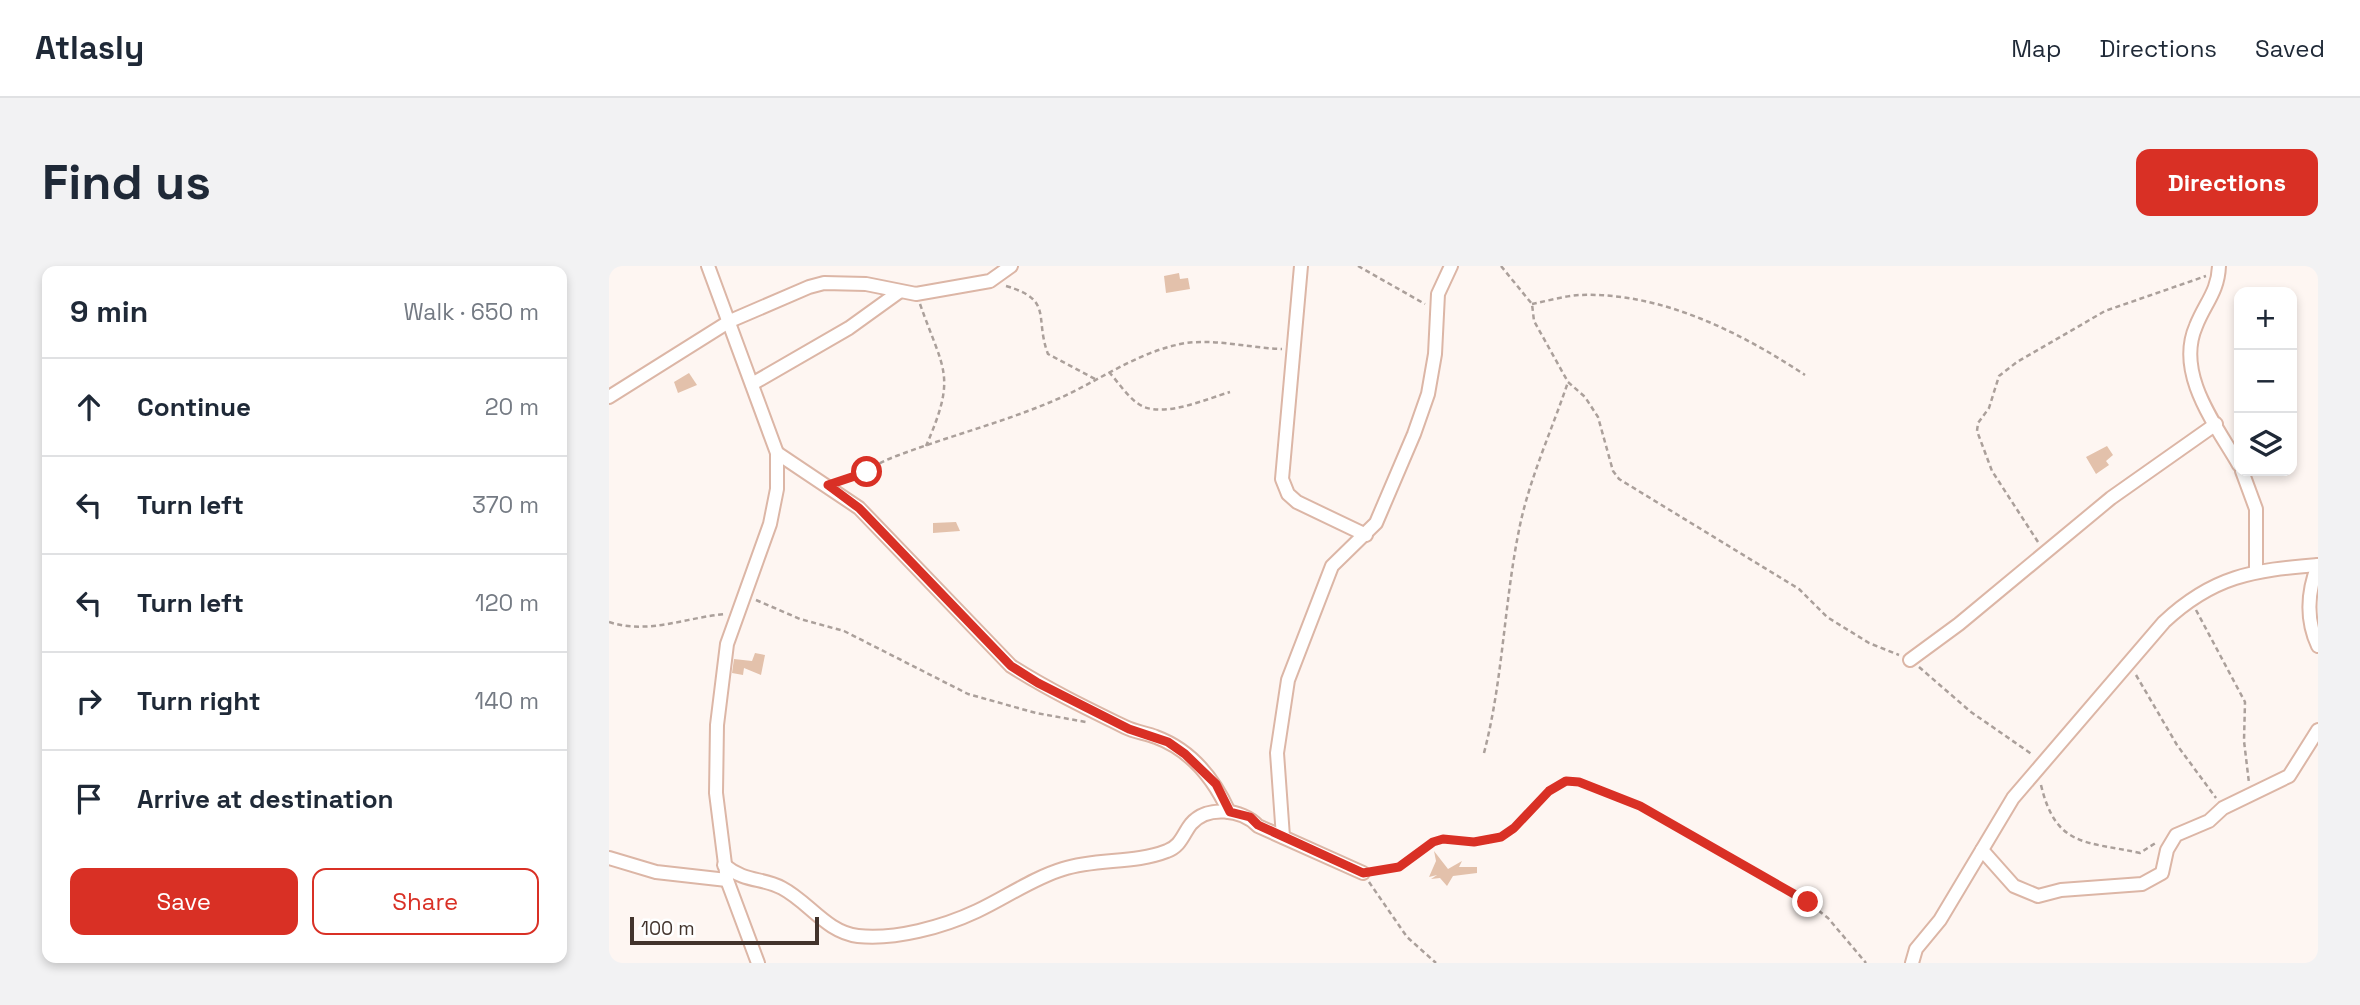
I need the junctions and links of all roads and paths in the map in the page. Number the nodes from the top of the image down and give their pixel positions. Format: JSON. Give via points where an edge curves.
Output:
{"nodes":[{"id":1,"x":708,"y":266,"type":"edge"},
{"id":2,"x":1011,"y":266,"type":"edge"},
{"id":3,"x":1301,"y":266,"type":"edge"},
{"id":4,"x":1358,"y":266,"type":"edge"},
{"id":5,"x":1451,"y":266,"type":"edge"},
{"id":6,"x":1501,"y":266,"type":"edge"},
{"id":7,"x":2219,"y":267,"type":"edge"},
{"id":8,"x":990,"y":281,"type":"junction"},
{"id":9,"x":899,"y":292,"type":"junction"},
{"id":10,"x":916,"y":294,"type":"junction"},
{"id":11,"x":1532,"y":304,"type":"junction"},
{"id":12,"x":1439,"y":312,"type":"junction"},
{"id":13,"x":730,"y":321,"type":"junction"},
{"id":14,"x":1295,"y":349,"type":"junction"},
{"id":15,"x":1109,"y":372,"type":"junction"},
{"id":16,"x":1805,"y":375,"type":"dead end"},
{"id":17,"x":1095,"y":379,"type":"junction"},
{"id":18,"x":1568,"y":382,"type":"junction"},
{"id":19,"x":753,"y":384,"type":"junction"},
{"id":20,"x":1230,"y":391,"type":"dead end"},
{"id":21,"x":609,"y":397,"type":"edge"},
{"id":22,"x":2216,"y":424,"type":"junction"},
{"id":23,"x":926,"y":446,"type":"junction"},
{"id":24,"x":777,"y":453,"type":"junction"},
{"id":25,"x":2234,"y":456,"type":"edge"},
{"id":26,"x":2244,"y":476,"type":"edge"},
{"id":27,"x":828,"y":485,"type":"junction"},
{"id":28,"x":1366,"y":535,"type":"junction"},
{"id":29,"x":2046,"y":553,"type":"junction"},
{"id":30,"x":2318,"y":565,"type":"edge"},
{"id":31,"x":2256,"y":571,"type":"junction"},
{"id":32,"x":743,"y":595,"type":"junction"},
{"id":33,"x":2190,"y":598,"type":"junction"},
{"id":34,"x":738,"y":612,"type":"junction"},
{"id":35,"x":609,"y":622,"type":"edge"},
{"id":36,"x":2318,"y":646,"type":"edge"},
{"id":37,"x":2130,"y":659,"type":"junction"},
{"id":38,"x":1910,"y":660,"type":"junction"},
{"id":39,"x":1089,"y":723,"type":"dead end"},
{"id":40,"x":2318,"y":730,"type":"edge"},
{"id":41,"x":1484,"y":753,"type":"dead end"},
{"id":42,"x":2040,"y":765,"type":"junction"},
{"id":43,"x":2251,"y":794,"type":"junction"},
{"id":44,"x":2224,"y":808,"type":"junction"},
{"id":45,"x":1230,"y":812,"type":"junction"},
{"id":46,"x":1283,"y":837,"type":"junction"},
{"id":47,"x":2170,"y":844,"type":"junction"},
{"id":48,"x":1982,"y":850,"type":"junction"},
{"id":49,"x":609,"y":858,"type":"edge"},
{"id":50,"x":724,"y":866,"type":"junction"},
{"id":51,"x":1363,"y":873,"type":"junction"},
{"id":52,"x":727,"y":880,"type":"junction"},
{"id":53,"x":758,"y":963,"type":"edge"},
{"id":54,"x":1436,"y":963,"type":"edge"},
{"id":55,"x":1866,"y":963,"type":"edge"},
{"id":56,"x":1912,"y":963,"type":"edge"}],
"edges":[{"from":1,"to":13,"type":"street"},
{"from":2,"to":8,"type":"street"},
{"from":3,"to":14,"type":"street"},
{"from":4,"to":12,"type":"path"},
{"from":5,"to":12,"type":"street","via":[[1441,284]]},
{"from":6,"to":11,"type":"path"},
{"from":7,"to":22,"type":"street","via":[[2216,291],[2196,324],[2190,352],[2192,376]]},
{"from":7,"to":29,"type":"path","via":[[2175,288],[2105,311],[1999,376],[1987,414],[1978,423],[1979,439],[2007,496]]},
{"from":8,"to":10,"type":"street"},
{"from":8,"to":17,"type":"path","via":[[1034,297],[1048,354]]},
{"from":9,"to":10,"type":"street"},
{"from":9,"to":13,"type":"street","via":[[866,284],[824,283]]},
{"from":9,"to":19,"type":"street","via":[[849,328]]},
{"from":10,"to":23,"type":"path","via":[[946,380],[946,397]]},
{"from":11,"to":16,"type":"path","via":[[1579,295],[1668,308],[1761,346]]},
{"from":11,"to":18,"type":"path","via":[[1534,321]]},
{"from":12,"to":28,"type":"street","via":[[1428,394],[1382,512]]},
{"from":13,"to":19,"type":"street"},
{"from":13,"to":21,"type":"street"},
{"from":14,"to":15,"type":"path","via":[[1188,343],[1149,352]]},
{"from":14,"to":28,"type":"street","via":[[1285,486],[1297,502]]},
{"from":15,"to":17,"type":"path"},
{"from":15,"to":20,"type":"path","via":[[1146,408],[1177,407]]},
{"from":17,"to":23,"type":"path","via":[[1055,400]]},
{"from":18,"to":38,"type":"path","via":[[1598,417],[1619,479],[1799,589],[1827,617],[1869,643]]},
{"from":18,"to":41,"type":"path","via":[[1520,527],[1497,703]]},
{"from":19,"to":24,"type":"street"},
{"from":22,"to":25,"type":"street"},
{"from":22,"to":29,"type":"street","via":[[2111,498]]},
{"from":23,"to":27,"type":"path"},
{"from":24,"to":27,"type":"street"},
{"from":24,"to":32,"type":"street","via":[[777,489],[770,524]]},
{"from":26,"to":31,"type":"street","via":[[2256,509]]},
{"from":27,"to":45,"type":"street","via":[[859,508],[1011,666],[1129,729],[1168,742],[1216,784]]},
{"from":28,"to":46,"type":"street","via":[[1332,566],[1288,680],[1277,753]]},
{"from":29,"to":38,"type":"street"},
{"from":30,"to":31,"type":"street"},
{"from":30,"to":36,"type":"street","via":[[2308,623]]},
{"from":31,"to":33,"type":"street"},
{"from":32,"to":34,"type":"street"},
{"from":32,"to":39,"type":"path","via":[[844,631],[968,694]]},
{"from":33,"to":37,"type":"street"},
{"from":33,"to":43,"type":"path","via":[[2245,702],[2244,741]]},
{"from":34,"to":35,"type":"path","via":[[650,627]]},
{"from":34,"to":50,"type":"street","via":[[727,644],[717,725],[716,793]]},
{"from":37,"to":42,"type":"street"},
{"from":37,"to":44,"type":"path","via":[[2140,687]]},
{"from":38,"to":42,"type":"path"},
{"from":40,"to":43,"type":"street","via":[[2289,776]]},
{"from":42,"to":47,"type":"path","via":[[2046,804],[2053,820],[2071,838],[2140,853],[2156,842]]},
{"from":42,"to":48,"type":"street"},
{"from":43,"to":44,"type":"street"},
{"from":44,"to":47,"type":"street","via":[[2209,821],[2176,835]]},
{"from":45,"to":46,"type":"street","via":[[1250,817]]},
{"from":45,"to":50,"type":"street","via":[[1198,817],[1171,850],[1062,869],[976,912],[888,935],[857,936],[839,930],[786,890],[739,877]]},
{"from":46,"to":51,"type":"street"},
{"from":47,"to":48,"type":"street","via":[[2162,873],[2142,884],[2038,896],[2014,886]]},
{"from":48,"to":56,"type":"street","via":[[1940,920],[1916,949]]},
{"from":49,"to":52,"type":"street","via":[[656,872]]},
{"from":50,"to":52,"type":"street"},
{"from":51,"to":54,"type":"path","via":[[1406,937]]},
{"from":51,"to":55,"type":"path","via":[[1399,867],[1443,839],[1474,842],[1501,837],[1549,791],[1566,781],[1579,782],[1640,806],[1808,902]]},
{"from":52,"to":53,"type":"street"}]}
